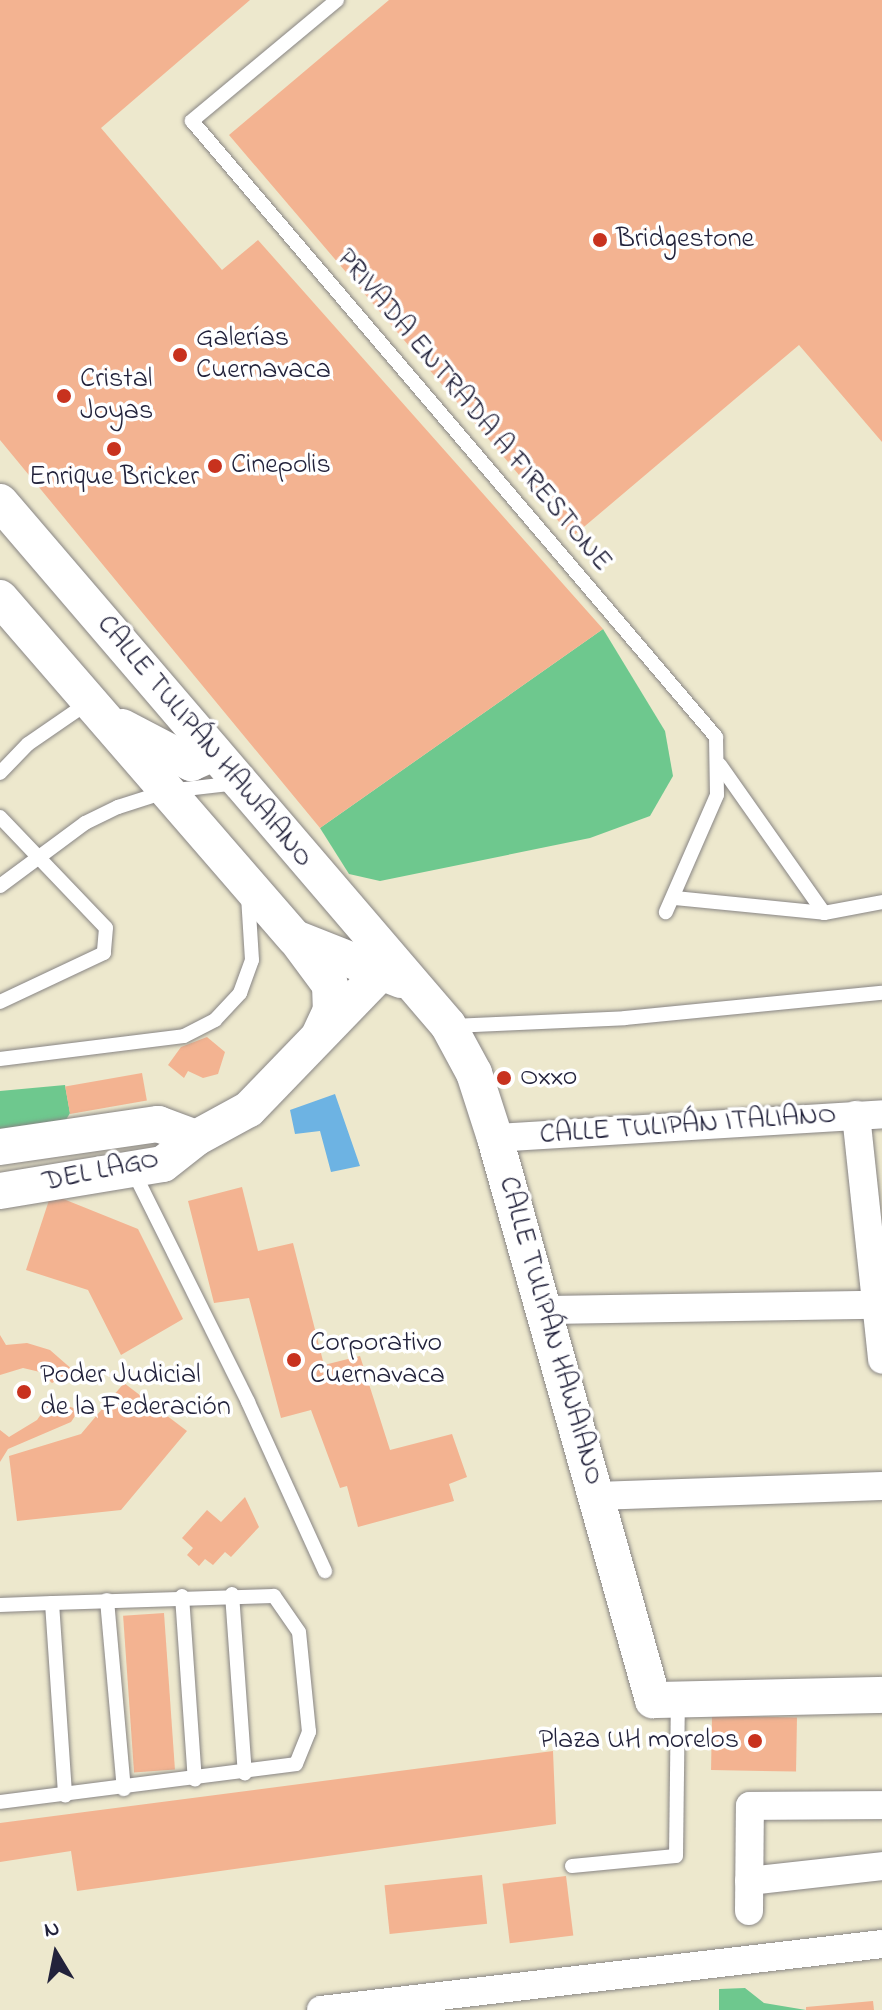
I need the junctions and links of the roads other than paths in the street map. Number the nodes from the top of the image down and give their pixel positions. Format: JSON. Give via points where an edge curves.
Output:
{"nodes":[{"id":1,"x":337,"y":0,"type":"edge"},
{"id":2,"x":0,"y":502,"type":"edge"},
{"id":3,"x":0,"y":530,"type":"edge"},
{"id":4,"x":0,"y":598,"type":"edge"},
{"id":5,"x":138,"y":665,"type":"junction"},
{"id":6,"x":96,"y":709,"type":"junction"},
{"id":7,"x":213,"y":753,"type":"junction"},
{"id":8,"x":720,"y":765,"type":"junction"},
{"id":9,"x":0,"y":773,"type":"edge"},
{"id":10,"x":238,"y":783,"type":"junction"},
{"id":11,"x":168,"y":791,"type":"junction"},
{"id":12,"x":0,"y":817,"type":"edge"},
{"id":13,"x":290,"y":845,"type":"junction"},
{"id":14,"x":36,"y":860,"type":"junction"},
{"id":15,"x":246,"y":881,"type":"junction"},
{"id":16,"x":0,"y":886,"type":"edge"},
{"id":17,"x":326,"y":886,"type":"junction"},
{"id":18,"x":675,"y":898,"type":"junction"},
{"id":19,"x":882,"y":902,"type":"edge"},
{"id":20,"x":666,"y":912,"type":"dead end"},
{"id":21,"x":824,"y":913,"type":"junction"},
{"id":22,"x":287,"y":929,"type":"junction"},
{"id":23,"x":393,"y":973,"type":"junction"},
{"id":24,"x":882,"y":993,"type":"edge"},
{"id":25,"x":0,"y":1002,"type":"edge"},
{"id":26,"x":448,"y":1025,"type":"junction"},
{"id":27,"x":320,"y":1036,"type":"junction"},
{"id":28,"x":0,"y":1059,"type":"edge"},
{"id":29,"x":869,"y":1114,"type":"edge"},
{"id":30,"x":196,"y":1138,"type":"junction"},
{"id":31,"x":495,"y":1138,"type":"junction"},
{"id":32,"x":0,"y":1147,"type":"edge"},
{"id":33,"x":133,"y":1171,"type":"junction"},
{"id":34,"x":0,"y":1191,"type":"edge"},
{"id":35,"x":876,"y":1305,"type":"junction"},
{"id":36,"x":547,"y":1310,"type":"junction"},
{"id":37,"x":882,"y":1360,"type":"edge"},
{"id":38,"x":882,"y":1486,"type":"edge"},
{"id":39,"x":596,"y":1496,"type":"junction"},
{"id":40,"x":325,"y":1571,"type":"dead end"},
{"id":41,"x":232,"y":1594,"type":"junction"},
{"id":42,"x":182,"y":1596,"type":"junction"},
{"id":43,"x":107,"y":1600,"type":"junction"},
{"id":44,"x":52,"y":1603,"type":"junction"},
{"id":45,"x":0,"y":1605,"type":"edge"},
{"id":46,"x":882,"y":1695,"type":"edge"},
{"id":47,"x":666,"y":1699,"type":"junction"},
{"id":48,"x":245,"y":1774,"type":"junction"},
{"id":49,"x":195,"y":1780,"type":"junction"},
{"id":50,"x":124,"y":1789,"type":"junction"},
{"id":51,"x":65,"y":1796,"type":"junction"},
{"id":52,"x":0,"y":1802,"type":"edge"},
{"id":53,"x":882,"y":1805,"type":"edge"},
{"id":54,"x":572,"y":1866,"type":"dead end"},
{"id":55,"x":882,"y":1866,"type":"edge"},
{"id":56,"x":749,"y":1881,"type":"junction"},
{"id":57,"x":749,"y":1911,"type":"dead end"},
{"id":58,"x":882,"y":1944,"type":"edge"},
{"id":59,"x":321,"y":2010,"type":"edge"}],
"edges":[{"from":1,"to":8,"type":"lane","name":"PRIVADA ENTRADA A FIRESTONE","via":[[192,121],[716,737]]},
{"from":2,"to":5,"type":"street","name":"CALLE TULIPÁN HAWAIANO"},
{"from":3,"to":5,"type":"street","via":[[88,628]]},
{"from":4,"to":6,"type":"street","name":"CALLE TULIPÁN HAWAIANO"},
{"from":5,"to":7,"type":"street","name":"CALLE TULIPÁN HAWAIANO"},
{"from":6,"to":7,"type":"street","via":[[191,763]]},
{"from":6,"to":9,"type":"lane","via":[[28,744]]},
{"from":6,"to":11,"type":"street","name":"CALLE TULIPÁN HAWAIANO"},
{"from":7,"to":10,"type":"street","name":"CALLE TULIPÁN HAWAIANO"},
{"from":8,"to":18,"type":"lane","name":"PRIVADA ENTRADA A FIRESTONE","via":[[717,795]]},
{"from":8,"to":21,"type":"lane"},
{"from":10,"to":11,"type":"lane"},
{"from":10,"to":13,"type":"street","name":"CALLE TULIPÁN HAWAIANO"},
{"from":11,"to":14,"type":"lane","via":[[85,823]]},
{"from":11,"to":15,"type":"street","name":"CALLE TULIPÁN HAWAIANO"},
{"from":12,"to":14,"type":"lane"},
{"from":13,"to":15,"type":"street","via":[[276,839],[249,851]]},
{"from":13,"to":17,"type":"street","name":"CALLE TULIPÁN HAWAIANO"},
{"from":14,"to":16,"type":"lane"},
{"from":14,"to":25,"type":"lane","via":[[106,928],[104,953]]},
{"from":15,"to":22,"type":"street","name":"CALLE TULIPÁN HAWAIANO"},
{"from":15,"to":28,"type":"lane","via":[[252,960],[240,993],[215,1020],[184,1036]]},
{"from":17,"to":22,"type":"street","via":[[321,915]]},
{"from":17,"to":23,"type":"street","name":"CALLE TULIPÁN HAWAIANO"},
{"from":18,"to":20,"type":"lane","name":"PRIVADA ENTRADA A FIRESTONE"},
{"from":18,"to":21,"type":"lane"},
{"from":19,"to":21,"type":"lane"},
{"from":22,"to":23,"type":"street","name":"CALLE TULIPÁN HAWAIANO"},
{"from":22,"to":27,"type":"street","name":"DEL LAGO","via":[[330,985],[331,1010]]},
{"from":23,"to":26,"type":"street","name":"CALLE TULIPÁN HAWAIANO"},
{"from":23,"to":27,"type":"street","name":"DEL LAGO"},
{"from":24,"to":26,"type":"lane","via":[[625,1018],[480,1028]]},
{"from":26,"to":31,"type":"street","name":"CALLE TULIPÁN HAWAIANO","via":[[474,1073]]},
{"from":27,"to":30,"type":"street","name":"DEL LAGO","via":[[249,1109]]},
{"from":29,"to":31,"type":"street","name":"CALLE TULIPÁN ITALIANO"},
{"from":29,"to":35,"type":"street"},
{"from":30,"to":32,"type":"street","name":"DEL LAGO","via":[[158,1124]]},
{"from":30,"to":33,"type":"street","name":"DEL LAGO","via":[[163,1164]]},
{"from":31,"to":36,"type":"street","name":"CALLE TULIPÁN HAWAIANO"},
{"from":33,"to":34,"type":"street","name":"DEL LAGO"},
{"from":33,"to":40,"type":"lane"},
{"from":35,"to":36,"type":"street"},
{"from":35,"to":37,"type":"street"},
{"from":36,"to":39,"type":"street","name":"CALLE TULIPÁN HAWAIANO"},
{"from":38,"to":39,"type":"street"},
{"from":39,"to":47,"type":"street","name":"CALLE TULIPÁN HAWAIANO"},
{"from":41,"to":42,"type":"lane"},
{"from":41,"to":48,"type":"lane"},
{"from":41,"to":48,"type":"lane","via":[[274,1596],[299,1632],[309,1732],[296,1764]]},
{"from":42,"to":43,"type":"lane"},
{"from":42,"to":49,"type":"lane"},
{"from":43,"to":44,"type":"lane"},
{"from":43,"to":50,"type":"lane"},
{"from":44,"to":45,"type":"lane"},
{"from":44,"to":51,"type":"lane"},
{"from":46,"to":47,"type":"street"},
{"from":47,"to":54,"type":"lane","via":[[676,1856]]},
{"from":48,"to":49,"type":"lane"},
{"from":49,"to":50,"type":"lane"},
{"from":50,"to":51,"type":"lane"},
{"from":51,"to":52,"type":"lane"},
{"from":53,"to":56,"type":"street","via":[[750,1806]]},
{"from":55,"to":56,"type":"street"},
{"from":56,"to":57,"type":"street"},
{"from":58,"to":59,"type":"street"}]}
